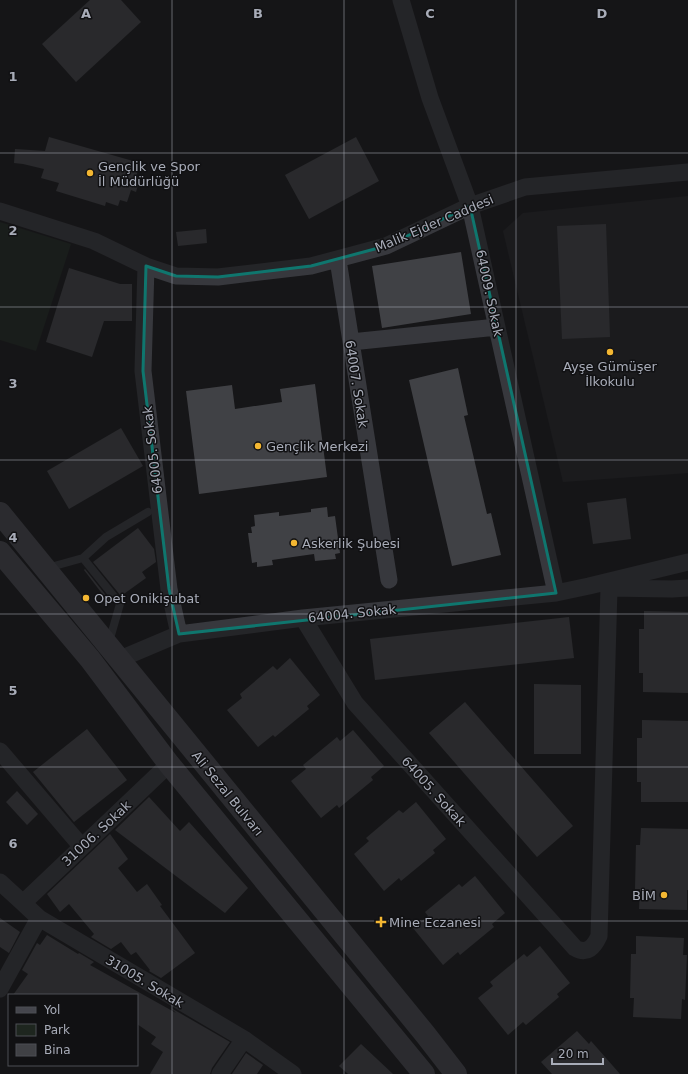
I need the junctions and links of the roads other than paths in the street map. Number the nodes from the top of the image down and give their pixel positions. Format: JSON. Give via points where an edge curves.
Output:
{"nodes":[{"id":1,"x":401,"y":0,"type":"edge"},
{"id":2,"x":688,"y":172,"type":"edge"},
{"id":3,"x":470,"y":206,"type":"junction"},
{"id":4,"x":0,"y":211,"type":"edge"},
{"id":5,"x":338,"y":260,"type":"junction"},
{"id":6,"x":146,"y":266,"type":"junction"},
{"id":7,"x":497,"y":327,"type":"junction"},
{"id":8,"x":351,"y":342,"type":"junction"},
{"id":9,"x":148,"y":512,"type":"dead end"},
{"id":10,"x":0,"y":513,"type":"edge"},
{"id":11,"x":0,"y":552,"type":"edge"},
{"id":12,"x":83,"y":558,"type":"junction"},
{"id":13,"x":688,"y":562,"type":"edge"},
{"id":14,"x":46,"y":569,"type":"junction"},
{"id":15,"x":389,"y":580,"type":"dead end"},
{"id":16,"x":589,"y":586,"type":"junction"},
{"id":17,"x":609,"y":588,"type":"junction"},
{"id":18,"x":688,"y":588,"type":"edge"},
{"id":19,"x":556,"y":593,"type":"junction"},
{"id":20,"x":303,"y":618,"type":"junction"},
{"id":21,"x":179,"y":634,"type":"junction"},
{"id":22,"x":114,"y":652,"type":"junction"},
{"id":23,"x":0,"y":751,"type":"edge"},
{"id":24,"x":169,"y":764,"type":"junction"},
{"id":25,"x":82,"y":847,"type":"junction"},
{"id":26,"x":0,"y":882,"type":"edge"},
{"id":27,"x":24,"y":902,"type":"junction"},
{"id":28,"x":39,"y":918,"type":"junction"},
{"id":29,"x":0,"y":989,"type":"edge"},
{"id":30,"x":244,"y":1039,"type":"junction"},
{"id":31,"x":220,"y":1074,"type":"edge"},
{"id":32,"x":293,"y":1074,"type":"edge"},
{"id":33,"x":424,"y":1074,"type":"edge"},
{"id":34,"x":456,"y":1074,"type":"edge"}],
"edges":[{"from":1,"to":3,"type":"street","name":"64009. Sokak","via":[[430,98]]},
{"from":2,"to":3,"type":"street","name":"Malik Ejder Caddesi","via":[[525,187]]},
{"from":3,"to":5,"type":"street","name":"Malik Ejder Caddesi","via":[[386,246]]},
{"from":3,"to":7,"type":"street","name":"64009. Sokak"},
{"from":4,"to":6,"type":"street","name":"Malik Ejder Caddesi","via":[[94,241]]},
{"from":5,"to":6,"type":"street","name":"Malik Ejder Caddesi","via":[[311,266],[218,277],[176,276]]},
{"from":5,"to":8,"type":"street","name":"64007. Sokak"},
{"from":6,"to":21,"type":"street","name":"64005. Sokak","via":[[143,371],[169,589]]},
{"from":7,"to":8,"type":"street"},
{"from":7,"to":19,"type":"street","name":"64009. Sokak"},
{"from":8,"to":15,"type":"street","name":"64007. Sokak"},
{"from":9,"to":12,"type":"lane","via":[[106,537]]},
{"from":10,"to":14,"type":"main road","name":"Ali Sezal Bulvarı"},
{"from":11,"to":24,"type":"main road","name":"Ali Sezal Bulvarı","via":[[90,659]]},
{"from":12,"to":14,"type":"lane"},
{"from":12,"to":22,"type":"lane","via":[[120,604]]},
{"from":13,"to":16,"type":"street","name":"64004. Sokak"},
{"from":14,"to":22,"type":"main road","name":"Ali Sezal Bulvarı"},
{"from":16,"to":17,"type":"street","name":"64004. Sokak"},
{"from":16,"to":19,"type":"street","name":"64004. Sokak"},
{"from":17,"to":18,"type":"street","name":"64004. Sokak"},
{"from":17,"to":20,"type":"street","name":"64005. Sokak","via":[[599,936],[595,945],[586,951],[575,948],[355,703]]},
{"from":19,"to":20,"type":"street","name":"64004. Sokak"},
{"from":20,"to":21,"type":"street","name":"64004. Sokak"},
{"from":21,"to":22,"type":"street","name":"64004. Sokak"},
{"from":22,"to":34,"type":"main road","name":"Ali Sezal Bulvarı"},
{"from":23,"to":25,"type":"street"},
{"from":24,"to":25,"type":"street","name":"31006. Sokak"},
{"from":24,"to":33,"type":"main road","name":"Ali Sezal Bulvarı"},
{"from":25,"to":27,"type":"street","name":"31006. Sokak"},
{"from":26,"to":27,"type":"street","name":"31005. Sokak"},
{"from":27,"to":28,"type":"street","name":"31005. Sokak"},
{"from":28,"to":29,"type":"street"},
{"from":28,"to":30,"type":"street","name":"31005. Sokak"},
{"from":30,"to":31,"type":"street"},
{"from":30,"to":32,"type":"street","name":"31005. Sokak"}]}
